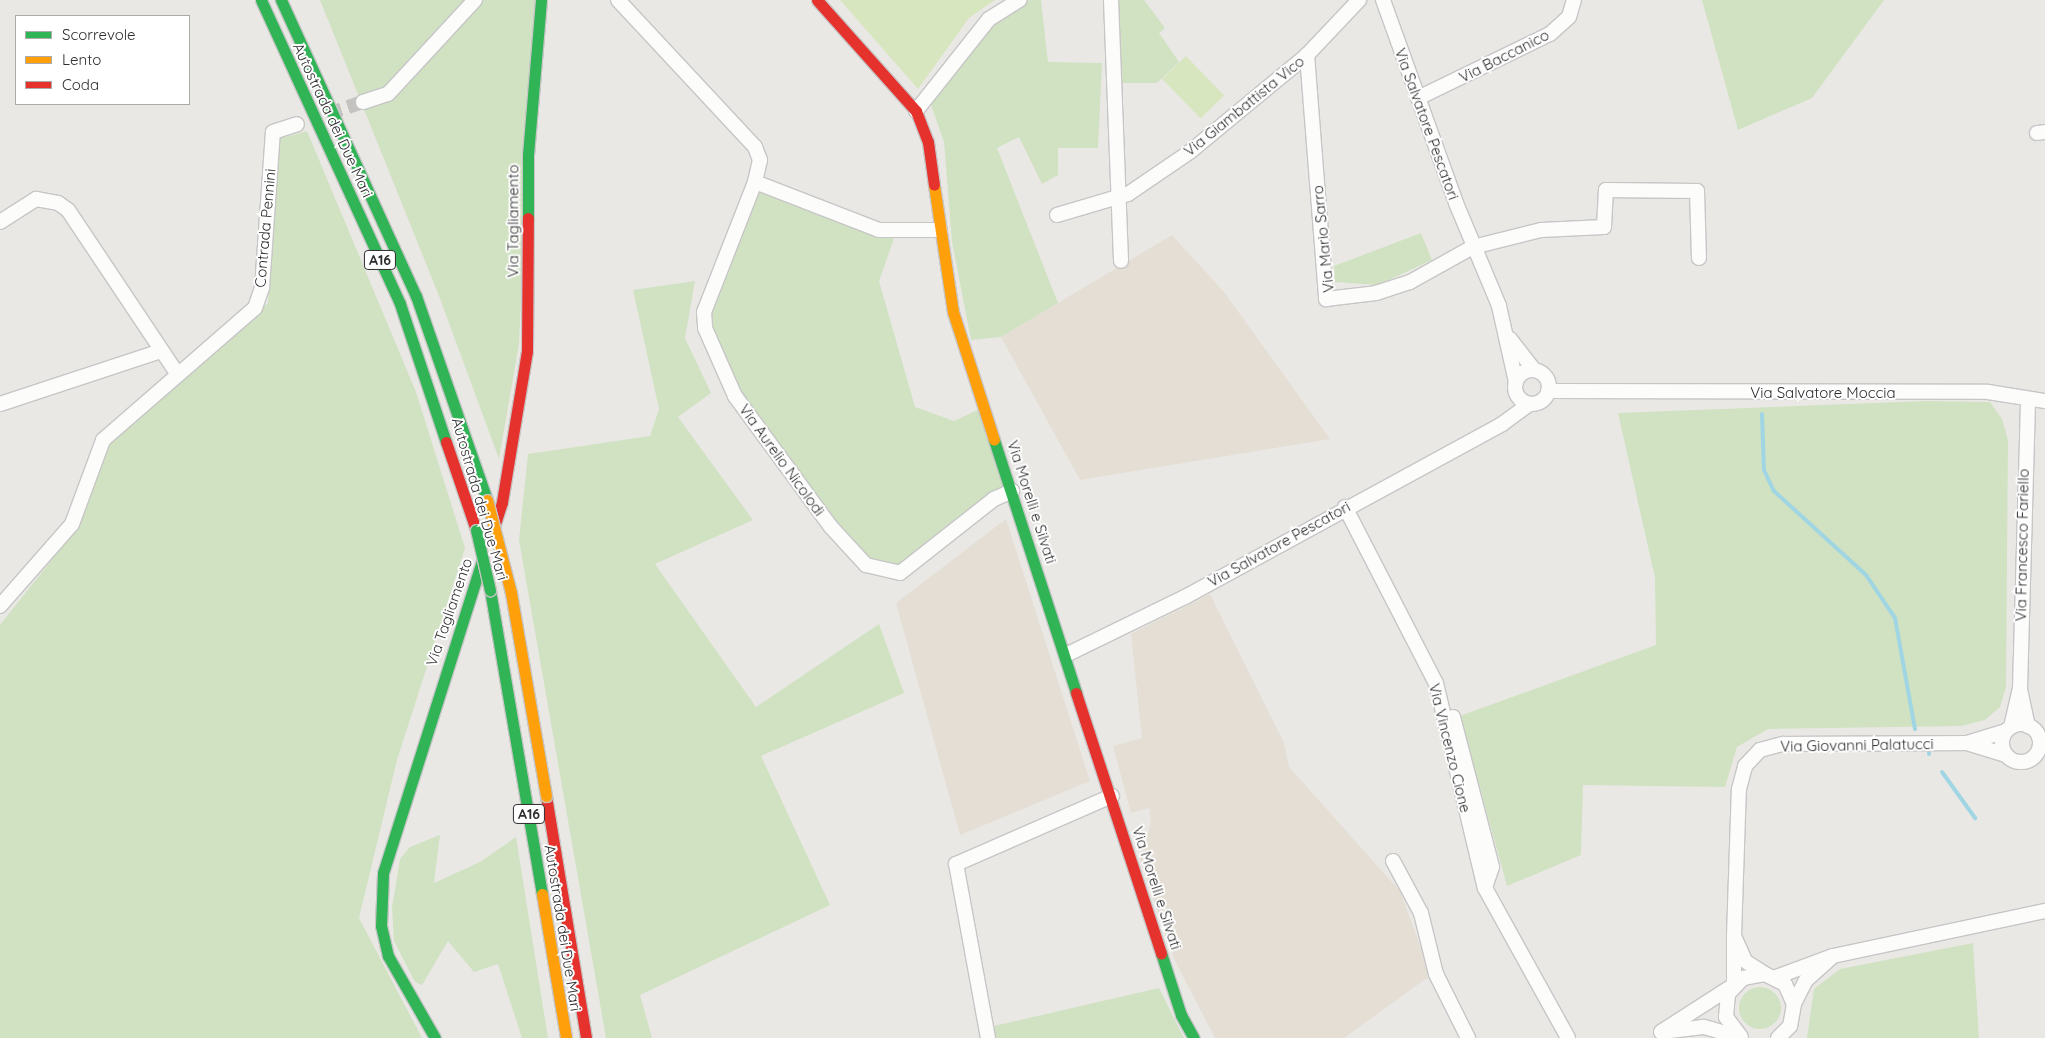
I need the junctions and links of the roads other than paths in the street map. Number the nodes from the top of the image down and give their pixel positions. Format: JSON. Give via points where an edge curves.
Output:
{"nodes":[{"id":1,"x":261,"y":0,"type":"edge"},
{"id":2,"x":281,"y":0,"type":"edge"},
{"id":3,"x":475,"y":0,"type":"edge"},
{"id":4,"x":541,"y":0,"type":"edge"},
{"id":5,"x":618,"y":0,"type":"edge"},
{"id":6,"x":817,"y":0,"type":"edge"},
{"id":7,"x":1020,"y":0,"type":"edge"},
{"id":8,"x":1111,"y":0,"type":"edge"},
{"id":9,"x":1359,"y":0,"type":"edge"},
{"id":10,"x":1383,"y":0,"type":"edge"},
{"id":11,"x":1574,"y":0,"type":"edge"},
{"id":12,"x":1308,"y":55,"type":"junction"},
{"id":13,"x":1418,"y":98,"type":"junction"},
{"id":14,"x":363,"y":102,"type":"tunnel mouth"},
{"id":15,"x":916,"y":111,"type":"junction"},
{"id":16,"x":297,"y":124,"type":"dead end"},
{"id":17,"x":754,"y":182,"type":"junction"},
{"id":18,"x":1118,"y":197,"type":"junction"},
{"id":19,"x":1057,"y":215,"type":"dead end"},
{"id":20,"x":0,"y":222,"type":"edge"},
{"id":21,"x":940,"y":230,"type":"junction"},
{"id":22,"x":1473,"y":247,"type":"junction"},
{"id":23,"x":1699,"y":258,"type":"dead end"},
{"id":24,"x":1121,"y":261,"type":"dead end"},
{"id":25,"x":1508,"y":337,"type":"junction"},
{"id":26,"x":161,"y":351,"type":"junction"},
{"id":27,"x":178,"y":375,"type":"junction"},
{"id":28,"x":1543,"y":380,"type":"junction"},
{"id":29,"x":1516,"y":382,"type":"junction"},
{"id":30,"x":1518,"y":396,"type":"junction"},
{"id":31,"x":2028,"y":400,"type":"junction"},
{"id":32,"x":2045,"y":400,"type":"edge"},
{"id":33,"x":0,"y":404,"type":"edge"},
{"id":34,"x":1530,"y":404,"type":"junction"},
{"id":35,"x":1490,"y":429,"type":"junction"},
{"id":36,"x":1012,"y":491,"type":"junction"},
{"id":37,"x":1345,"y":507,"type":"junction"},
{"id":38,"x":0,"y":606,"type":"edge"},
{"id":39,"x":1066,"y":655,"type":"junction"},
{"id":40,"x":2020,"y":689,"type":"junction"},
{"id":41,"x":1453,"y":717,"type":"dead end"},
{"id":42,"x":2028,"y":726,"type":"junction"},
{"id":43,"x":2009,"y":729,"type":"junction"},
{"id":44,"x":1967,"y":743,"type":"junction"},
{"id":45,"x":2006,"y":755,"type":"junction"},
{"id":46,"x":2040,"y":758,"type":"edge"},
{"id":47,"x":1112,"y":796,"type":"junction"},
{"id":48,"x":1394,"y":861,"type":"dead end"},
{"id":49,"x":1485,"y":888,"type":"junction"},
{"id":50,"x":2045,"y":911,"type":"edge"},
{"id":51,"x":2030,"y":916,"type":"junction"},
{"id":52,"x":2045,"y":920,"type":"edge"},
{"id":53,"x":1734,"y":936,"type":"junction"},
{"id":54,"x":1833,"y":956,"type":"junction"},
{"id":55,"x":1770,"y":976,"type":"junction"},
{"id":56,"x":1734,"y":985,"type":"junction"},
{"id":57,"x":1794,"y":1009,"type":"junction"},
{"id":58,"x":1656,"y":1035,"type":"edge"},
{"id":59,"x":1740,"y":1037,"type":"edge"},
{"id":60,"x":435,"y":1038,"type":"edge"},
{"id":61,"x":566,"y":1038,"type":"edge"},
{"id":62,"x":586,"y":1038,"type":"edge"},
{"id":63,"x":988,"y":1038,"type":"edge"},
{"id":64,"x":1194,"y":1038,"type":"edge"},
{"id":65,"x":1468,"y":1038,"type":"edge"},
{"id":66,"x":1568,"y":1038,"type":"edge"},
{"id":67,"x":1778,"y":1038,"type":"edge"},
{"id":68,"x":1795,"y":1038,"type":"edge"}],
"edges":[{"from":1,"to":61,"type":"main road","name":"Autostrada dei Due Mari","number":"A16","bridge":true,"via":[[400,304],[476,530],[490,590]]},
{"from":2,"to":62,"type":"main road","name":"Autostrada dei Due Mari","number":"A16","bridge":true,"via":[[416,296],[487,500],[511,593]]},
{"from":3,"to":14,"type":"street","via":[[388,94]]},
{"from":4,"to":60,"type":"main road","name":"Via Tagliamento","via":[[528,155],[527,351],[502,502],[444,671],[383,873],[381,926],[388,956]]},
{"from":5,"to":17,"type":"street","via":[[755,147],[760,160]]},
{"from":6,"to":15,"type":"main road","name":"Via Morelli e Silvati"},
{"from":7,"to":15,"type":"street","via":[[989,19]]},
{"from":8,"to":18,"type":"street"},
{"from":9,"to":12,"type":"street","name":"Via Giambattista Vico"},
{"from":10,"to":13,"type":"street","name":"Via Salvatore Pescatori"},
{"from":11,"to":13,"type":"street","name":"Via Baccanico","via":[[1569,18],[1550,34]]},
{"from":12,"to":18,"type":"street","name":"Via Giambattista Vico","via":[[1191,152]]},
{"from":12,"to":22,"type":"street","name":"Via Mario Sarro","via":[[1326,299],[1376,293],[1401,285]]},
{"from":13,"to":22,"type":"street","name":"Via Salvatore Pescatori"},
{"from":15,"to":21,"type":"main road","name":"Via Morelli e Silvati","via":[[936,176]]},
{"from":16,"to":27,"type":"street","name":"Contrada Pennini","via":[[273,132],[262,288],[255,308]]},
{"from":17,"to":21,"type":"street","via":[[879,230]]},
{"from":17,"to":36,"type":"street","name":"Via Aurelio Nicolodi","via":[[704,312],[705,328],[735,396],[831,527],[866,565],[900,573],[994,499]]},
{"from":18,"to":19,"type":"street","name":"Via Giambattista Vico"},
{"from":18,"to":24,"type":"street"},
{"from":20,"to":26,"type":"street","via":[[36,199],[58,203],[68,210]]},
{"from":21,"to":36,"type":"main road","name":"Via Morelli e Silvati","via":[[953,312]]},
{"from":22,"to":23,"type":"street","via":[[1541,230],[1604,227],[1606,190],[1691,188],[1701,198]]},
{"from":22,"to":25,"type":"street","name":"Via Salvatore Pescatori"},
{"from":25,"to":28,"type":"street","name":"Via Salvatore Pescatori"},
{"from":25,"to":29,"type":"street","name":"Via Salvatore Pescatori"},
{"from":26,"to":27,"type":"street"},
{"from":26,"to":33,"type":"street"},
{"from":27,"to":38,"type":"street","name":"Contrada Pennini","via":[[104,440],[72,524]]},
{"from":28,"to":29,"type":"street","via":[[1525,372]]},
{"from":28,"to":31,"type":"street","name":"Via Salvatore Moccia","via":[[1599,392],[1988,392]]},
{"from":28,"to":34,"type":"street","via":[[1542,400]]},
{"from":29,"to":30,"type":"street"},
{"from":30,"to":34,"type":"street"},
{"from":30,"to":35,"type":"street","name":"Via Salvatore Pescatori"},
{"from":31,"to":32,"type":"street","name":"Via Salvatore Moccia"},
{"from":31,"to":40,"type":"street","name":"Via Francesco Fariello"},
{"from":34,"to":35,"type":"street","name":"Via Salvatore Pescatori"},
{"from":35,"to":37,"type":"street","name":"Via Salvatore Pescatori"},
{"from":36,"to":39,"type":"main road","name":"Via Morelli e Silvati"},
{"from":37,"to":39,"type":"street","name":"Via Salvatore Pescatori","via":[[1185,597]]},
{"from":37,"to":49,"type":"street","name":"Via Vincenzo Cione","via":[[1436,683]]},
{"from":39,"to":47,"type":"main road","name":"Via Morelli e Silvati"},
{"from":40,"to":42,"type":"street","name":"Via Francesco Fariello"},
{"from":40,"to":43,"type":"street","name":"Via Francesco Fariello"},
{"from":41,"to":49,"type":"street","name":"Via Vincenzo Cione","via":[[1492,867]]},
{"from":42,"to":43,"type":"street"},
{"from":42,"to":46,"type":"street","via":[[2040,740]]},
{"from":43,"to":44,"type":"street","name":"Via Giovanni Palatucci"},
{"from":43,"to":45,"type":"street","via":[[2002,743]]},
{"from":44,"to":45,"type":"street","name":"Via Giovanni Palatucci","via":[[2000,749]]},
{"from":44,"to":53,"type":"street","name":"Via Giovanni Palatucci","via":[[1783,744],[1760,750],[1745,766],[1740,789]]},
{"from":45,"to":46,"type":"street","via":[[2023,762]]},
{"from":47,"to":63,"type":"street","via":[[956,864]]},
{"from":47,"to":64,"type":"main road","name":"Via Morelli e Silvati","via":[[1181,1015]]},
{"from":48,"to":65,"type":"street","via":[[1421,913],[1436,974]]},
{"from":49,"to":66,"type":"street","name":"Via Vincenzo Cione"},
{"from":50,"to":51,"type":"street"},
{"from":51,"to":52,"type":"street"},
{"from":51,"to":54,"type":"street"},
{"from":53,"to":55,"type":"street","name":"Via Giovanni Palatucci","via":[[1745,961]]},
{"from":53,"to":56,"type":"street","name":"Via Giovanni Palatucci"},
{"from":54,"to":55,"type":"street"},
{"from":54,"to":57,"type":"street","via":[[1806,980]]},
{"from":55,"to":56,"type":"street","via":[[1743,978]]},
{"from":55,"to":57,"type":"street","name":"Via Giovanni Palatucci","via":[[1791,993]]},
{"from":56,"to":58,"type":"street"},
{"from":56,"to":59,"type":"street","via":[[1725,1006],[1726,1017]]},
{"from":57,"to":67,"type":"street"},
{"from":57,"to":68,"type":"street"},
{"from":58,"to":59,"type":"street","via":[[1703,1027]]}]}
